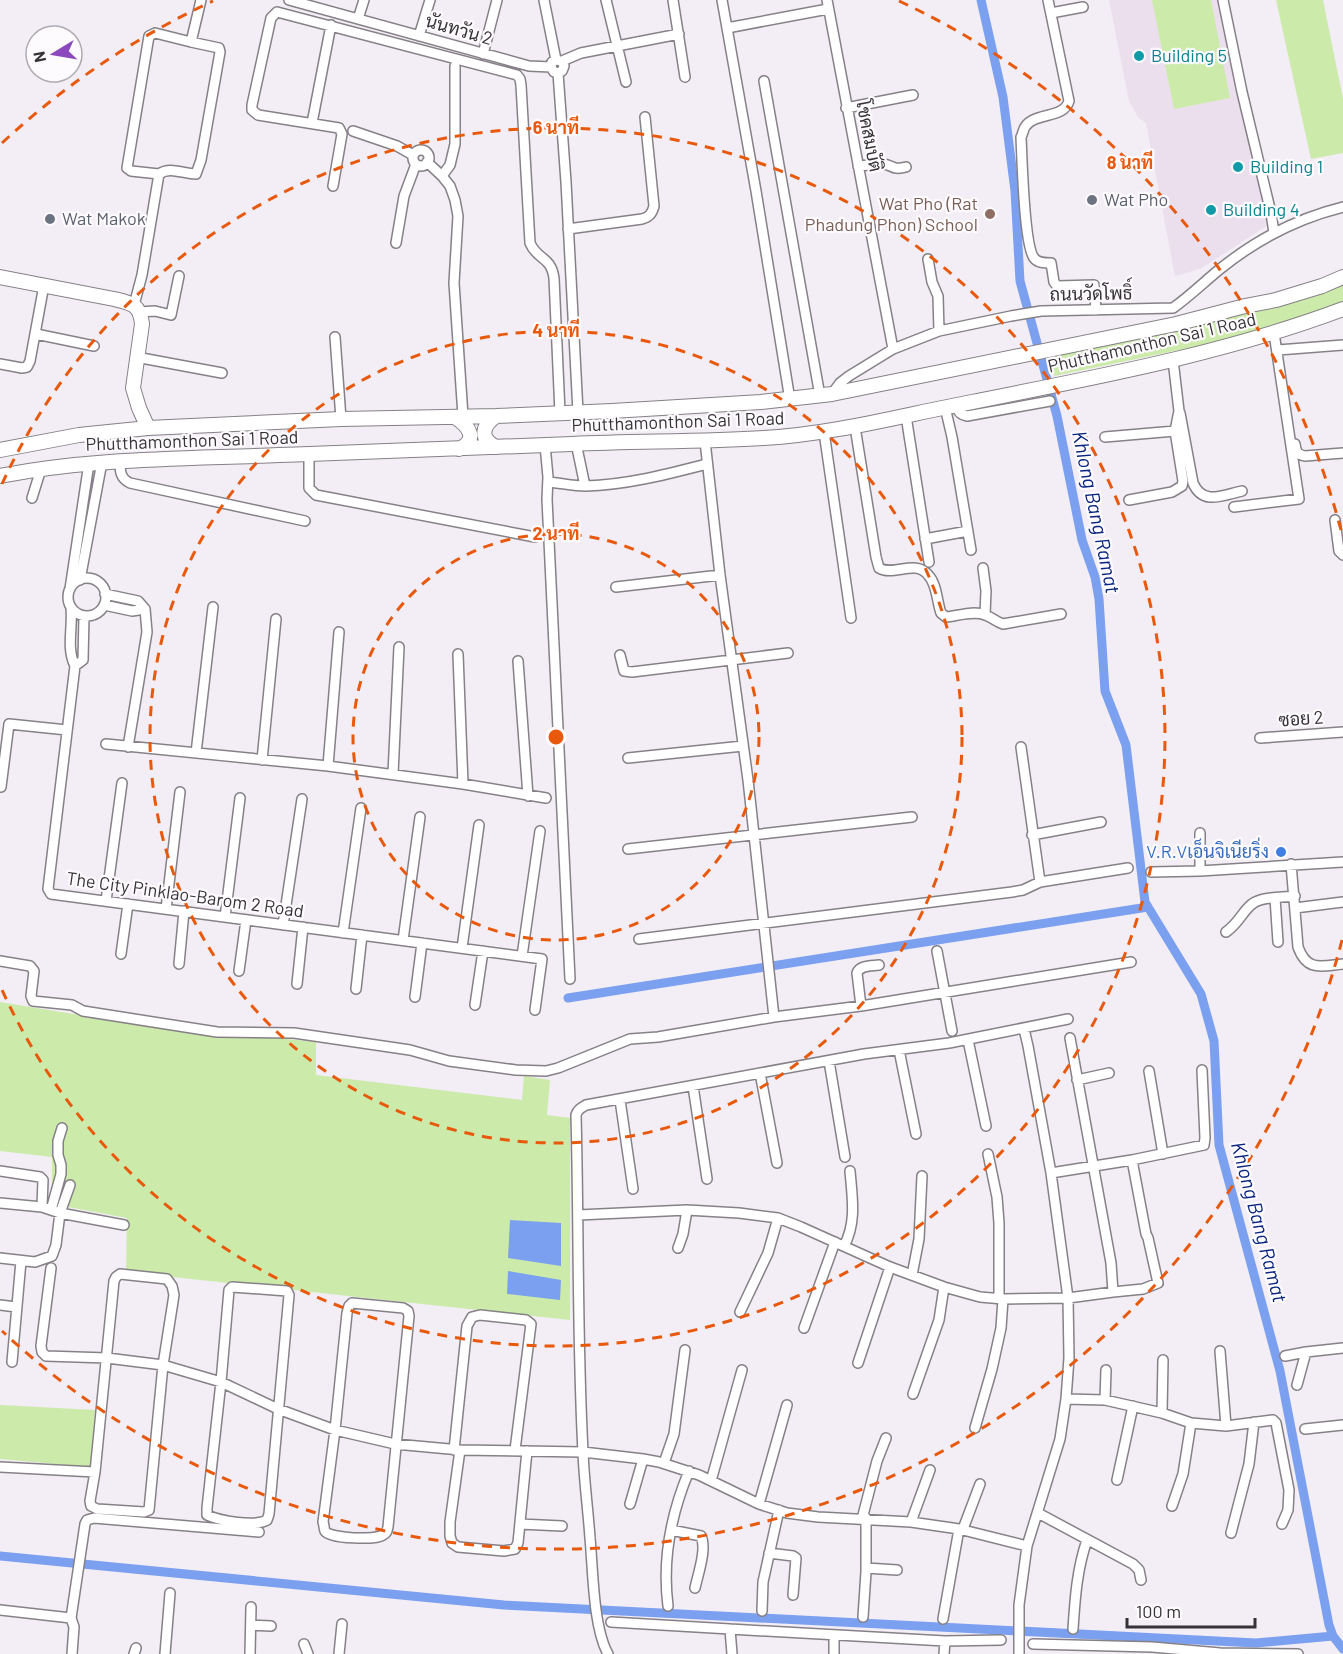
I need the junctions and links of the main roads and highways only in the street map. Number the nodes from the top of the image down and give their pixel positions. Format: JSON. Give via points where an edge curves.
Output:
{"nodes":[{"id":1,"x":0,"y":277,"type":"edge"},
{"id":2,"x":1343,"y":277,"type":"edge"},
{"id":3,"x":1343,"y":309,"type":"edge"},
{"id":4,"x":459,"y":416,"type":"junction"},
{"id":5,"x":496,"y":416,"type":"junction"},
{"id":6,"x":148,"y":428,"type":"junction"},
{"id":7,"x":496,"y":447,"type":"junction"},
{"id":8,"x":459,"y":449,"type":"junction"},
{"id":9,"x":0,"y":450,"type":"edge"},
{"id":10,"x":0,"y":476,"type":"edge"}],
"edges":[{"from":1,"to":6,"type":"main road","via":[[114,299],[136,309],[142,324],[133,388]]},
{"from":2,"to":5,"type":"main road","name":"Phutthamonthon Sai 1 Road","via":[[1276,300],[1176,324],[826,395]]},
{"from":3,"to":7,"type":"main road","name":"Phutthamonthon Sai 1 Road","via":[[1215,350],[855,427],[769,438]]},
{"from":4,"to":5,"type":"main road","name":"Phutthamonthon Sai 1 Road"},
{"from":4,"to":6,"type":"main road","name":"Phutthamonthon Sai 1 Road"},
{"from":4,"to":8,"type":"main road","via":[[470,432],[469,443]]},
{"from":5,"to":7,"type":"main road","via":[[484,431]]},
{"from":6,"to":9,"type":"main road","name":"Phutthamonthon Sai 1 Road","via":[[79,435]]},
{"from":7,"to":8,"type":"main road","name":"Phutthamonthon Sai 1 Road"},
{"from":8,"to":10,"type":"main road","name":"Phutthamonthon Sai 1 Road","via":[[95,462]]}]}
